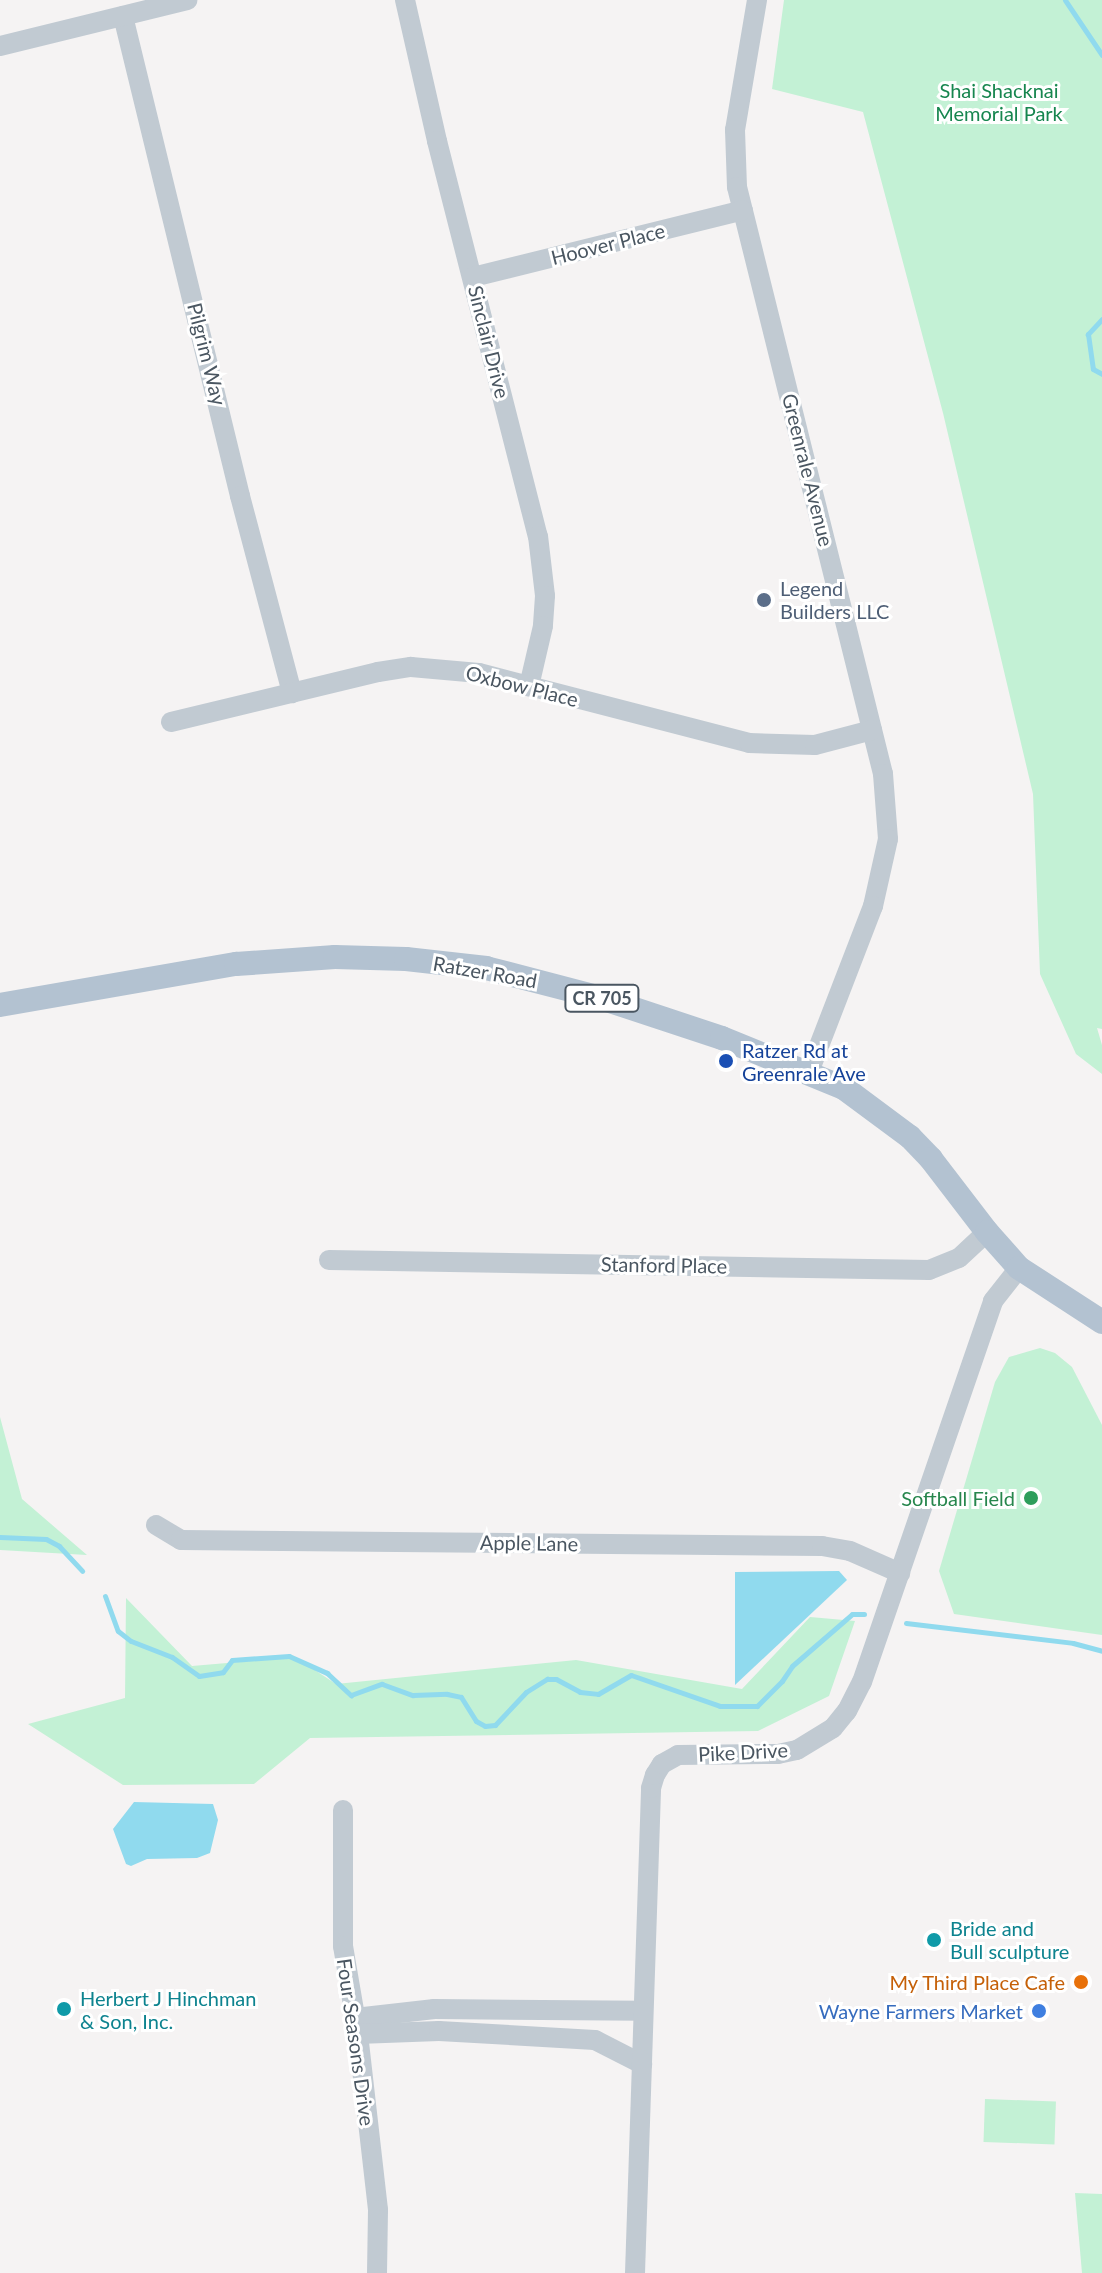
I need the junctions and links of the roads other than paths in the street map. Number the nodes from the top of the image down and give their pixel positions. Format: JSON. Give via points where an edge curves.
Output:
{"nodes":[{"id":1,"x":187,"y":0,"type":"edge"},
{"id":2,"x":405,"y":0,"type":"edge"},
{"id":3,"x":757,"y":0,"type":"edge"},
{"id":4,"x":123,"y":16,"type":"junction"},
{"id":5,"x":0,"y":46,"type":"edge"},
{"id":6,"x":743,"y":210,"type":"junction"},
{"id":7,"x":473,"y":277,"type":"junction"},
{"id":8,"x":529,"y":686,"type":"junction"},
{"id":9,"x":292,"y":693,"type":"junction"},
{"id":10,"x":171,"y":722,"type":"dead end"},
{"id":11,"x":872,"y":730,"type":"junction"},
{"id":12,"x":0,"y":1005,"type":"edge"},
{"id":13,"x":809,"y":1072,"type":"junction"},
{"id":14,"x":987,"y":1232,"type":"junction"},
{"id":15,"x":329,"y":1260,"type":"dead end"},
{"id":16,"x":1019,"y":1268,"type":"junction"},
{"id":17,"x":1102,"y":1322,"type":"edge"},
{"id":18,"x":156,"y":1525,"type":"dead end"},
{"id":19,"x":900,"y":1573,"type":"junction"},
{"id":20,"x":343,"y":1810,"type":"dead end"},
{"id":21,"x":527,"y":2011,"type":"junction"},
{"id":22,"x":643,"y":2011,"type":"junction"},
{"id":23,"x":356,"y":2026,"type":"junction"},
{"id":24,"x":528,"y":2037,"type":"junction"},
{"id":25,"x":642,"y":2064,"type":"junction"},
{"id":26,"x":377,"y":2273,"type":"edge"},
{"id":27,"x":635,"y":2273,"type":"edge"}],
"edges":[{"from":1,"to":4,"type":"street"},
{"from":2,"to":7,"type":"street","name":"Sinclair Drive"},
{"from":3,"to":6,"type":"street","name":"Greenrale Avenue","via":[[735,130]]},
{"from":4,"to":5,"type":"street"},
{"from":4,"to":9,"type":"street","name":"Pilgrim Way"},
{"from":6,"to":7,"type":"street","name":"Hoover Place"},
{"from":6,"to":11,"type":"street","name":"Greenrale Avenue"},
{"from":7,"to":8,"type":"street","name":"Sinclair Drive","via":[[543,566],[543,626]]},
{"from":8,"to":9,"type":"street","name":"Oxbow Place","via":[[479,673],[411,667]]},
{"from":8,"to":11,"type":"street","name":"Oxbow Place","via":[[749,743],[815,745]]},
{"from":9,"to":10,"type":"street","name":"Oxbow Place"},
{"from":11,"to":13,"type":"street","name":"Greenrale Avenue","via":[[883,774],[888,839],[883,873]]},
{"from":12,"to":13,"type":"main road","name":"Ratzer Road","number":"CR 705","via":[[275,959],[406,959],[486,968],[601,998]]},
{"from":13,"to":14,"type":"main road","name":"Ratzer Road","number":"CR 705","via":[[844,1088],[910,1137]]},
{"from":14,"to":15,"type":"street","name":"Stanford Place","via":[[959,1258],[929,1270]]},
{"from":14,"to":16,"type":"main road","name":"Ratzer Road","number":"CR 705"},
{"from":16,"to":17,"type":"main road","name":"Ratzer Road","number":"CR 705"},
{"from":16,"to":19,"type":"street","name":"Pike Drive","via":[[993,1301]]},
{"from":18,"to":19,"type":"street","name":"Apple Lane","via":[[181,1540],[822,1546],[850,1551]]},
{"from":19,"to":22,"type":"street","name":"Pike Drive","via":[[859,1690],[833,1728],[797,1750],[778,1754],[678,1755],[655,1775]]},
{"from":20,"to":23,"type":"street","name":"Four Seasons Drive","via":[[343,1946]]},
{"from":21,"to":22,"type":"street"},
{"from":21,"to":23,"type":"street","via":[[434,2009]]},
{"from":21,"to":24,"type":"street"},
{"from":22,"to":25,"type":"street","name":"Pike Drive"},
{"from":23,"to":24,"type":"street"},
{"from":23,"to":26,"type":"street","name":"Four Seasons Drive","via":[[378,2210]]},
{"from":24,"to":25,"type":"street","via":[[595,2040]]},
{"from":25,"to":27,"type":"street","name":"Pike Drive"}]}
